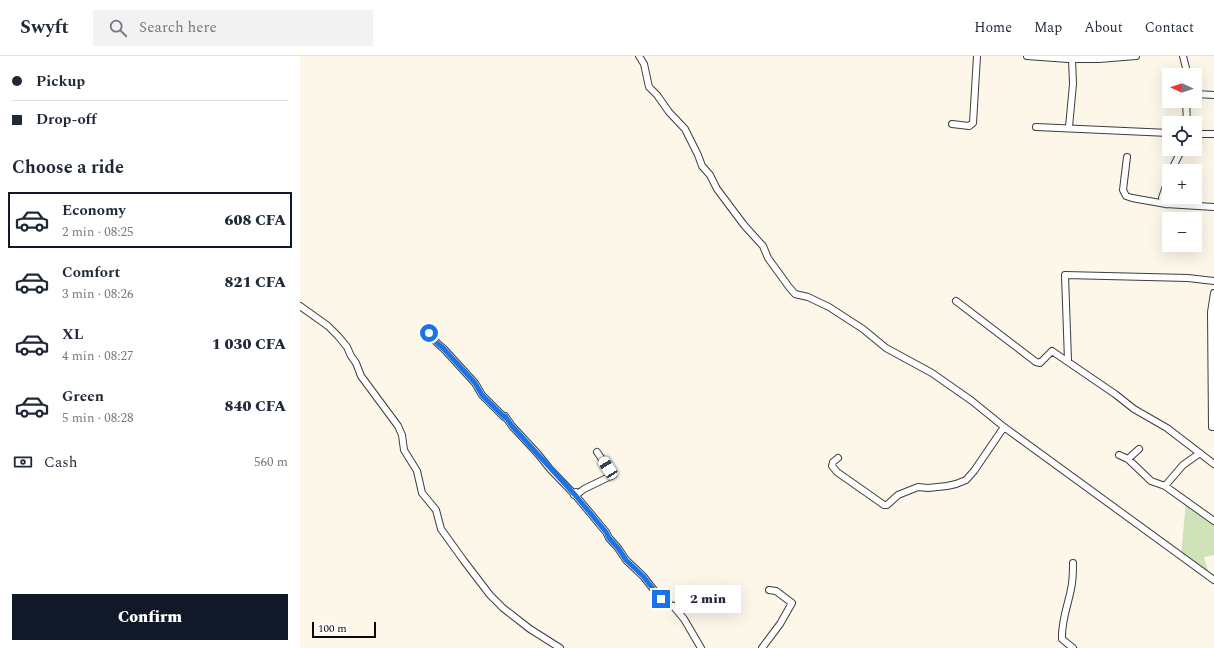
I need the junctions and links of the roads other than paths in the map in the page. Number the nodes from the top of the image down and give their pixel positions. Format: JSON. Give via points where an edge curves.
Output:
{"nodes":[{"id":1,"x":639,"y":56,"type":"edge"},
{"id":2,"x":977,"y":56,"type":"edge"},
{"id":3,"x":1027,"y":56,"type":"edge"},
{"id":4,"x":1116,"y":56,"type":"edge"},
{"id":5,"x":1136,"y":56,"type":"edge"},
{"id":6,"x":1183,"y":56,"type":"edge"},
{"id":7,"x":1072,"y":59,"type":"junction"},
{"id":8,"x":1186,"y":68,"type":"edge"},
{"id":9,"x":1202,"y":94,"type":"edge"},
{"id":10,"x":1214,"y":95,"type":"edge"},
{"id":11,"x":952,"y":124,"type":"dead end"},
{"id":12,"x":1036,"y":127,"type":"dead end"},
{"id":13,"x":1069,"y":128,"type":"junction"},
{"id":14,"x":1162,"y":134,"type":"edge"},
{"id":15,"x":1202,"y":134,"type":"edge"},
{"id":16,"x":1214,"y":134,"type":"edge"},
{"id":17,"x":1126,"y":157,"type":"dead end"},
{"id":18,"x":1162,"y":203,"type":"edge"},
{"id":19,"x":1166,"y":204,"type":"edge"},
{"id":20,"x":1214,"y":207,"type":"edge"},
{"id":21,"x":1214,"y":281,"type":"edge"},
{"id":22,"x":1214,"y":293,"type":"edge"},
{"id":23,"x":956,"y":301,"type":"dead end"},
{"id":24,"x":300,"y":306,"type":"edge"},
{"id":25,"x":426,"y":329,"type":"dead end"},
{"id":26,"x":1213,"y":353,"type":"edge"},
{"id":27,"x":1068,"y":361,"type":"junction"},
{"id":28,"x":1214,"y":426,"type":"edge"},
{"id":29,"x":1004,"y":427,"type":"junction"},
{"id":30,"x":1138,"y":449,"type":"dead end"},
{"id":31,"x":597,"y":452,"type":"dead end"},
{"id":32,"x":1200,"y":453,"type":"junction"},
{"id":33,"x":1119,"y":455,"type":"dead end"},
{"id":34,"x":838,"y":458,"type":"dead end"},
{"id":35,"x":1128,"y":459,"type":"junction"},
{"id":36,"x":1214,"y":464,"type":"edge"},
{"id":37,"x":1165,"y":486,"type":"junction"},
{"id":38,"x":574,"y":494,"type":"junction"},
{"id":39,"x":1214,"y":520,"type":"edge"},
{"id":40,"x":1073,"y":564,"type":"dead end"},
{"id":41,"x":1214,"y":580,"type":"edge"},
{"id":42,"x":769,"y":590,"type":"dead end"},
{"id":43,"x":700,"y":594,"type":"dead end"},
{"id":44,"x":674,"y":607,"type":"junction"},
{"id":45,"x":560,"y":648,"type":"edge"},
{"id":46,"x":701,"y":648,"type":"edge"},
{"id":47,"x":762,"y":648,"type":"edge"},
{"id":48,"x":1073,"y":648,"type":"edge"}],
"edges":[{"from":1,"to":29,"type":"street","via":[[644,64],[649,87],[685,129],[702,166],[717,189],[763,246],[768,258],[795,294],[829,307],[864,329],[886,348],[932,373],[972,401]]},
{"from":2,"to":11,"type":"street","via":[[973,123],[969,126]]},
{"from":3,"to":7,"type":"street"},
{"from":4,"to":5,"type":"street"},
{"from":4,"to":7,"type":"street"},
{"from":6,"to":8,"type":"street"},
{"from":7,"to":13,"type":"street","via":[[1073,84]]},
{"from":9,"to":10,"type":"street"},
{"from":12,"to":13,"type":"street"},
{"from":13,"to":14,"type":"street"},
{"from":15,"to":16,"type":"street"},
{"from":17,"to":18,"type":"street","via":[[1123,190],[1126,196]]},
{"from":19,"to":20,"type":"street"},
{"from":21,"to":27,"type":"street","via":[[1065,275]]},
{"from":22,"to":26,"type":"street","via":[[1211,312]]},
{"from":23,"to":27,"type":"street","via":[[1036,362],[1040,363],[1052,351]]},
{"from":24,"to":45,"type":"street","via":[[328,326],[347,347],[362,376],[398,426],[404,450],[417,472],[423,494],[436,510],[441,529],[490,596],[530,629]]},
{"from":25,"to":38,"type":"street","via":[[475,383],[490,404],[505,416]]},
{"from":26,"to":28,"type":"street","via":[[1212,427]]},
{"from":27,"to":32,"type":"street"},
{"from":29,"to":34,"type":"street","via":[[966,480],[947,486],[918,487],[898,495],[888,505],[838,472],[832,466]]},
{"from":29,"to":41,"type":"street"},
{"from":30,"to":35,"type":"street"},
{"from":31,"to":38,"type":"street","via":[[612,475]]},
{"from":32,"to":36,"type":"street"},
{"from":32,"to":37,"type":"street","via":[[1184,465]]},
{"from":33,"to":35,"type":"street"},
{"from":35,"to":37,"type":"street","via":[[1151,481]]},
{"from":37,"to":39,"type":"street"},
{"from":38,"to":44,"type":"street","via":[[626,560],[661,599]]},
{"from":40,"to":48,"type":"street","via":[[1062,639]]},
{"from":42,"to":47,"type":"street","via":[[776,591],[792,603]]},
{"from":43,"to":44,"type":"street"},
{"from":44,"to":46,"type":"street"}]}
